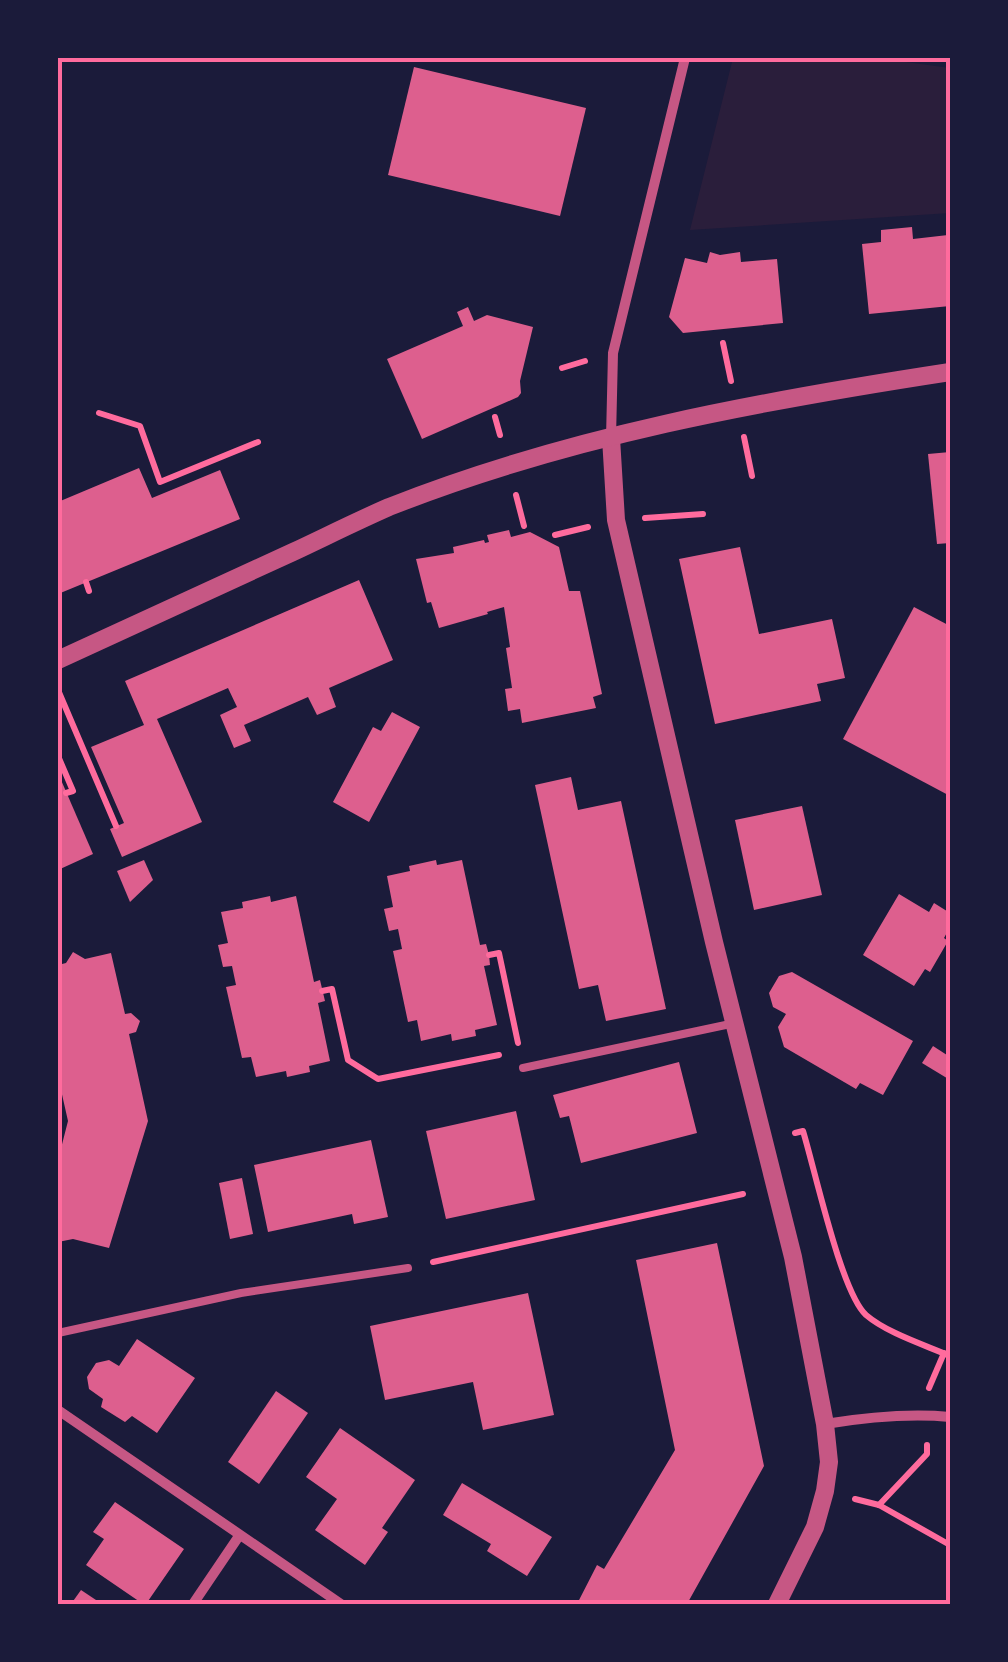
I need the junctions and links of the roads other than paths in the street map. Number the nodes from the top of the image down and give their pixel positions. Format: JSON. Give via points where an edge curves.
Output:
{"nodes":[{"id":1,"x":684,"y":58,"type":"edge"},
{"id":2,"x":950,"y":372,"type":"edge"},
{"id":3,"x":611,"y":438,"type":"junction"},
{"id":4,"x":58,"y":660,"type":"edge"},
{"id":5,"x":735,"y":1024,"type":"junction"},
{"id":6,"x":523,"y":1068,"type":"road end"},
{"id":7,"x":408,"y":1268,"type":"road end"},
{"id":8,"x":58,"y":1333,"type":"edge"},
{"id":9,"x":58,"y":1410,"type":"edge"},
{"id":10,"x":950,"y":1418,"type":"edge"},
{"id":11,"x":825,"y":1424,"type":"junction"},
{"id":12,"x":239,"y":1536,"type":"junction"},
{"id":13,"x":193,"y":1604,"type":"edge"},
{"id":14,"x":342,"y":1604,"type":"edge"},
{"id":15,"x":777,"y":1604,"type":"edge"}],
"edges":[{"from":1,"to":3,"type":"street","via":[[613,353]]},
{"from":2,"to":3,"type":"street"},
{"from":3,"to":4,"type":"street","via":[[388,508]]},
{"from":3,"to":5,"type":"street","via":[[616,520]]},
{"from":5,"to":6,"type":"lane"},
{"from":5,"to":11,"type":"street"},
{"from":7,"to":8,"type":"lane","via":[[241,1293]]},
{"from":9,"to":12,"type":"street"},
{"from":10,"to":11,"type":"street","via":[[910,1414]]},
{"from":11,"to":15,"type":"street","via":[[825,1490],[815,1527]]},
{"from":12,"to":13,"type":"street"},
{"from":12,"to":14,"type":"street"}]}
